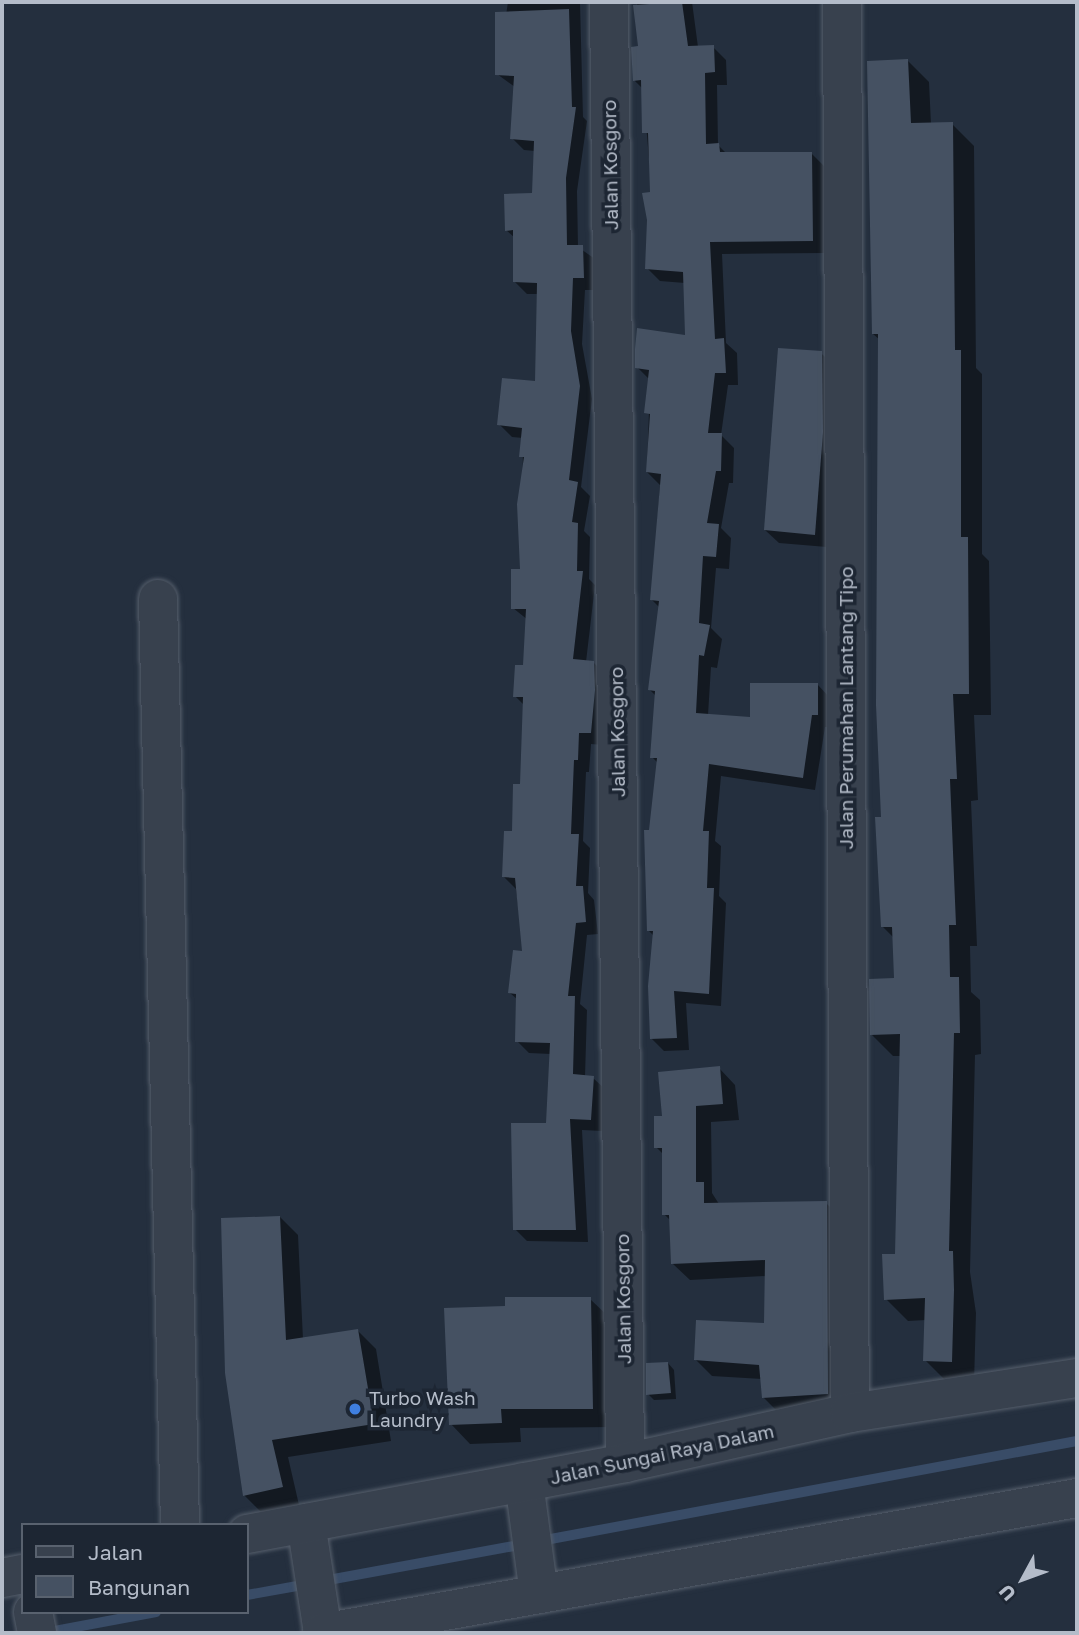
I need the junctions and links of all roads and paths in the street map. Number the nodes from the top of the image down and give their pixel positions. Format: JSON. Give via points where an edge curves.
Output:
{"nodes":[{"id":1,"x":608,"y":2,"type":"edge"},
{"id":2,"x":842,"y":2,"type":"edge"},
{"id":3,"x":158,"y":599,"type":"dead end"},
{"id":4,"x":1077,"y":1378,"type":"edge"},
{"id":5,"x":850,"y":1413,"type":"junction"},
{"id":6,"x":625,"y":1463,"type":"junction"},
{"id":7,"x":525,"y":1492,"type":"junction"},
{"id":8,"x":1077,"y":1498,"type":"edge"},
{"id":9,"x":180,"y":1523,"type":"edge"},
{"id":10,"x":248,"y":1534,"type":"edge"},
{"id":11,"x":307,"y":1536,"type":"junction"},
{"id":12,"x":21,"y":1574,"type":"edge"},
{"id":13,"x":2,"y":1578,"type":"edge"},
{"id":14,"x":538,"y":1588,"type":"junction"},
{"id":15,"x":33,"y":1614,"type":"edge"},
{"id":16,"x":321,"y":1627,"type":"edge"},
{"id":17,"x":37,"y":1633,"type":"edge"}],
"edges":[{"from":1,"to":6,"type":"street","name":"Jalan Kosgoro"},
{"from":2,"to":5,"type":"street","name":"Jalan Perumahan Lantang Tipo"},
{"from":3,"to":9,"type":"street"},
{"from":4,"to":5,"type":"street","name":"Jalan Sungai Raya Dalam"},
{"from":5,"to":6,"type":"street","name":"Jalan Sungai Raya Dalam"},
{"from":6,"to":7,"type":"street","name":"Jalan Sungai Raya Dalam"},
{"from":7,"to":11,"type":"street","name":"Jalan Sungai Raya Dalam"},
{"from":7,"to":14,"type":"street"},
{"from":8,"to":14,"type":"street"},
{"from":10,"to":11,"type":"street","name":"Jalan Sungai Raya Dalam"},
{"from":11,"to":16,"type":"street"},
{"from":12,"to":13,"type":"street"},
{"from":14,"to":16,"type":"street"},
{"from":15,"to":17,"type":"street"}]}
